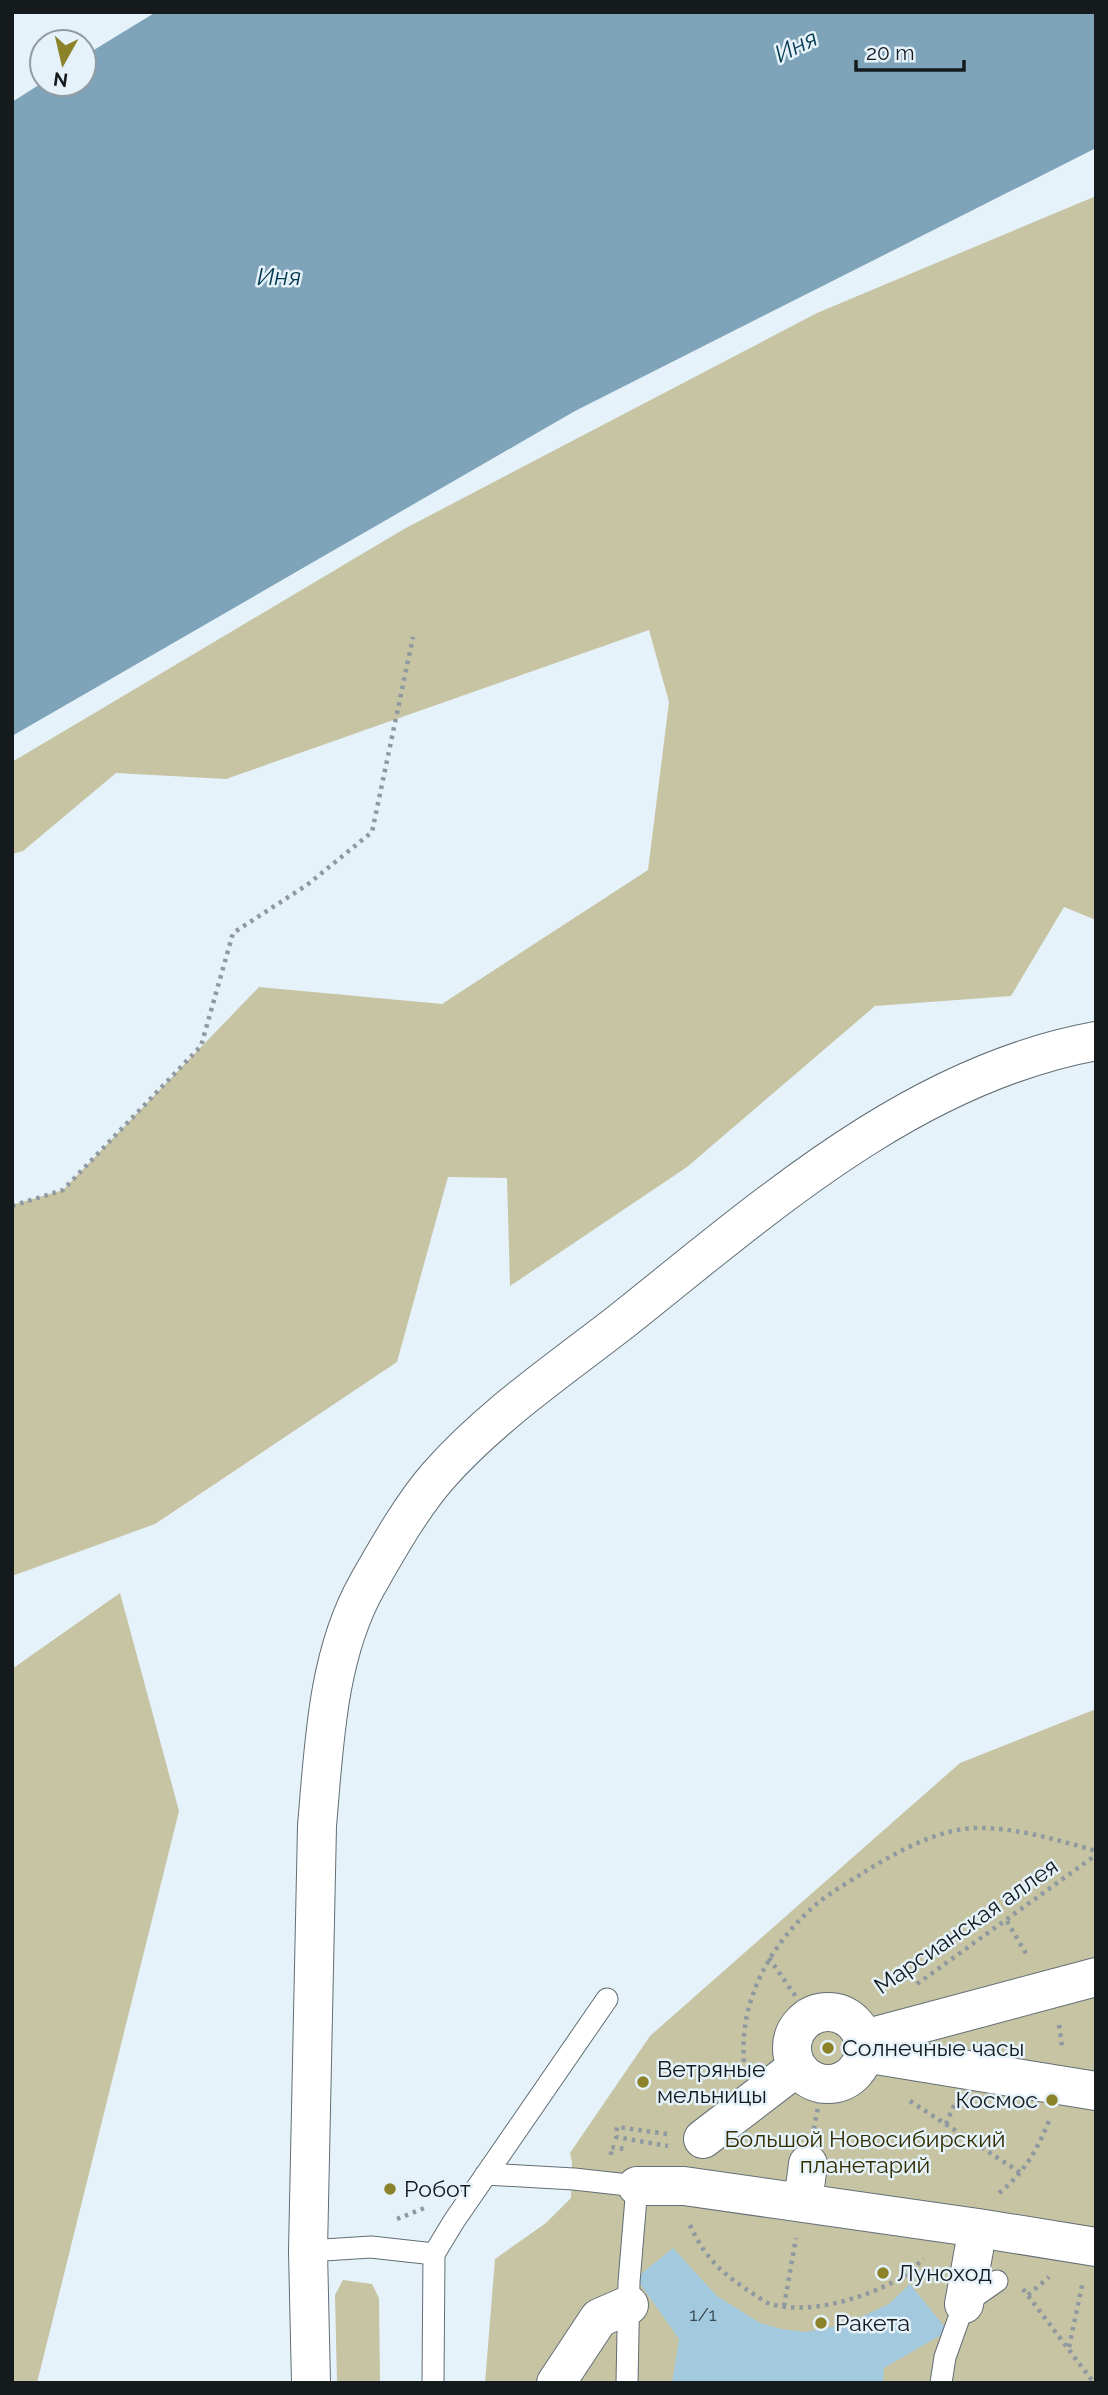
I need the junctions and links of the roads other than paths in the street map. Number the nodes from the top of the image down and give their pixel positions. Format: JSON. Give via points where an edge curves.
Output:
{"nodes":[{"id":1,"x":1096,"y":1041,"type":"edge"},
{"id":2,"x":1096,"y":1977,"type":"edge"},
{"id":3,"x":607,"y":2000,"type":"dead end"},
{"id":4,"x":862,"y":2053,"type":"junction"},
{"id":5,"x":812,"y":2084,"type":"junction"},
{"id":6,"x":1078,"y":2088,"type":"edge"},
{"id":7,"x":703,"y":2139,"type":"dead end"},
{"id":8,"x":808,"y":2164,"type":"dead end"},
{"id":9,"x":485,"y":2174,"type":"junction"},
{"id":10,"x":655,"y":2186,"type":"junction"},
{"id":11,"x":803,"y":2203,"type":"junction"},
{"id":12,"x":968,"y":2227,"type":"junction"},
{"id":13,"x":1093,"y":2246,"type":"edge"},
{"id":14,"x":308,"y":2251,"type":"junction"},
{"id":15,"x":434,"y":2254,"type":"junction"},
{"id":16,"x":997,"y":2281,"type":"dead end"},
{"id":17,"x":964,"y":2304,"type":"junction"},
{"id":18,"x":629,"y":2305,"type":"junction"},
{"id":19,"x":311,"y":2383,"type":"edge"},
{"id":20,"x":433,"y":2383,"type":"edge"},
{"id":21,"x":556,"y":2383,"type":"edge"},
{"id":22,"x":627,"y":2383,"type":"edge"},
{"id":23,"x":940,"y":2383,"type":"edge"}],
"edges":[{"from":1,"to":14,"type":"main road","via":[[1064,1046],[995,1070],[935,1096],[854,1144],[751,1218],[477,1435],[436,1478],[403,1525],[366,1587],[337,1657],[323,1762],[317,1826]]},
{"from":2,"to":4,"type":"main road"},
{"from":3,"to":9,"type":"lane"},
{"from":4,"to":5,"type":"main road","via":[[843,2082]]},
{"from":4,"to":5,"type":"main road","via":[[852,2021],[831,2012],[810,2017],[801,2024],[792,2045],[793,2056]]},
{"from":4,"to":6,"type":"main road"},
{"from":5,"to":7,"type":"main road","via":[[754,2100]]},
{"from":8,"to":11,"type":"main road"},
{"from":9,"to":10,"type":"lane"},
{"from":9,"to":15,"type":"lane"},
{"from":10,"to":11,"type":"main road"},
{"from":10,"to":18,"type":"lane"},
{"from":11,"to":12,"type":"main road"},
{"from":12,"to":13,"type":"main road"},
{"from":12,"to":17,"type":"main road"},
{"from":14,"to":15,"type":"lane","via":[[371,2247]]},
{"from":14,"to":19,"type":"main road"},
{"from":15,"to":20,"type":"lane"},
{"from":16,"to":17,"type":"lane"},
{"from":17,"to":23,"type":"lane"},
{"from":18,"to":21,"type":"main road","via":[[599,2318]]},
{"from":18,"to":22,"type":"lane"}]}
